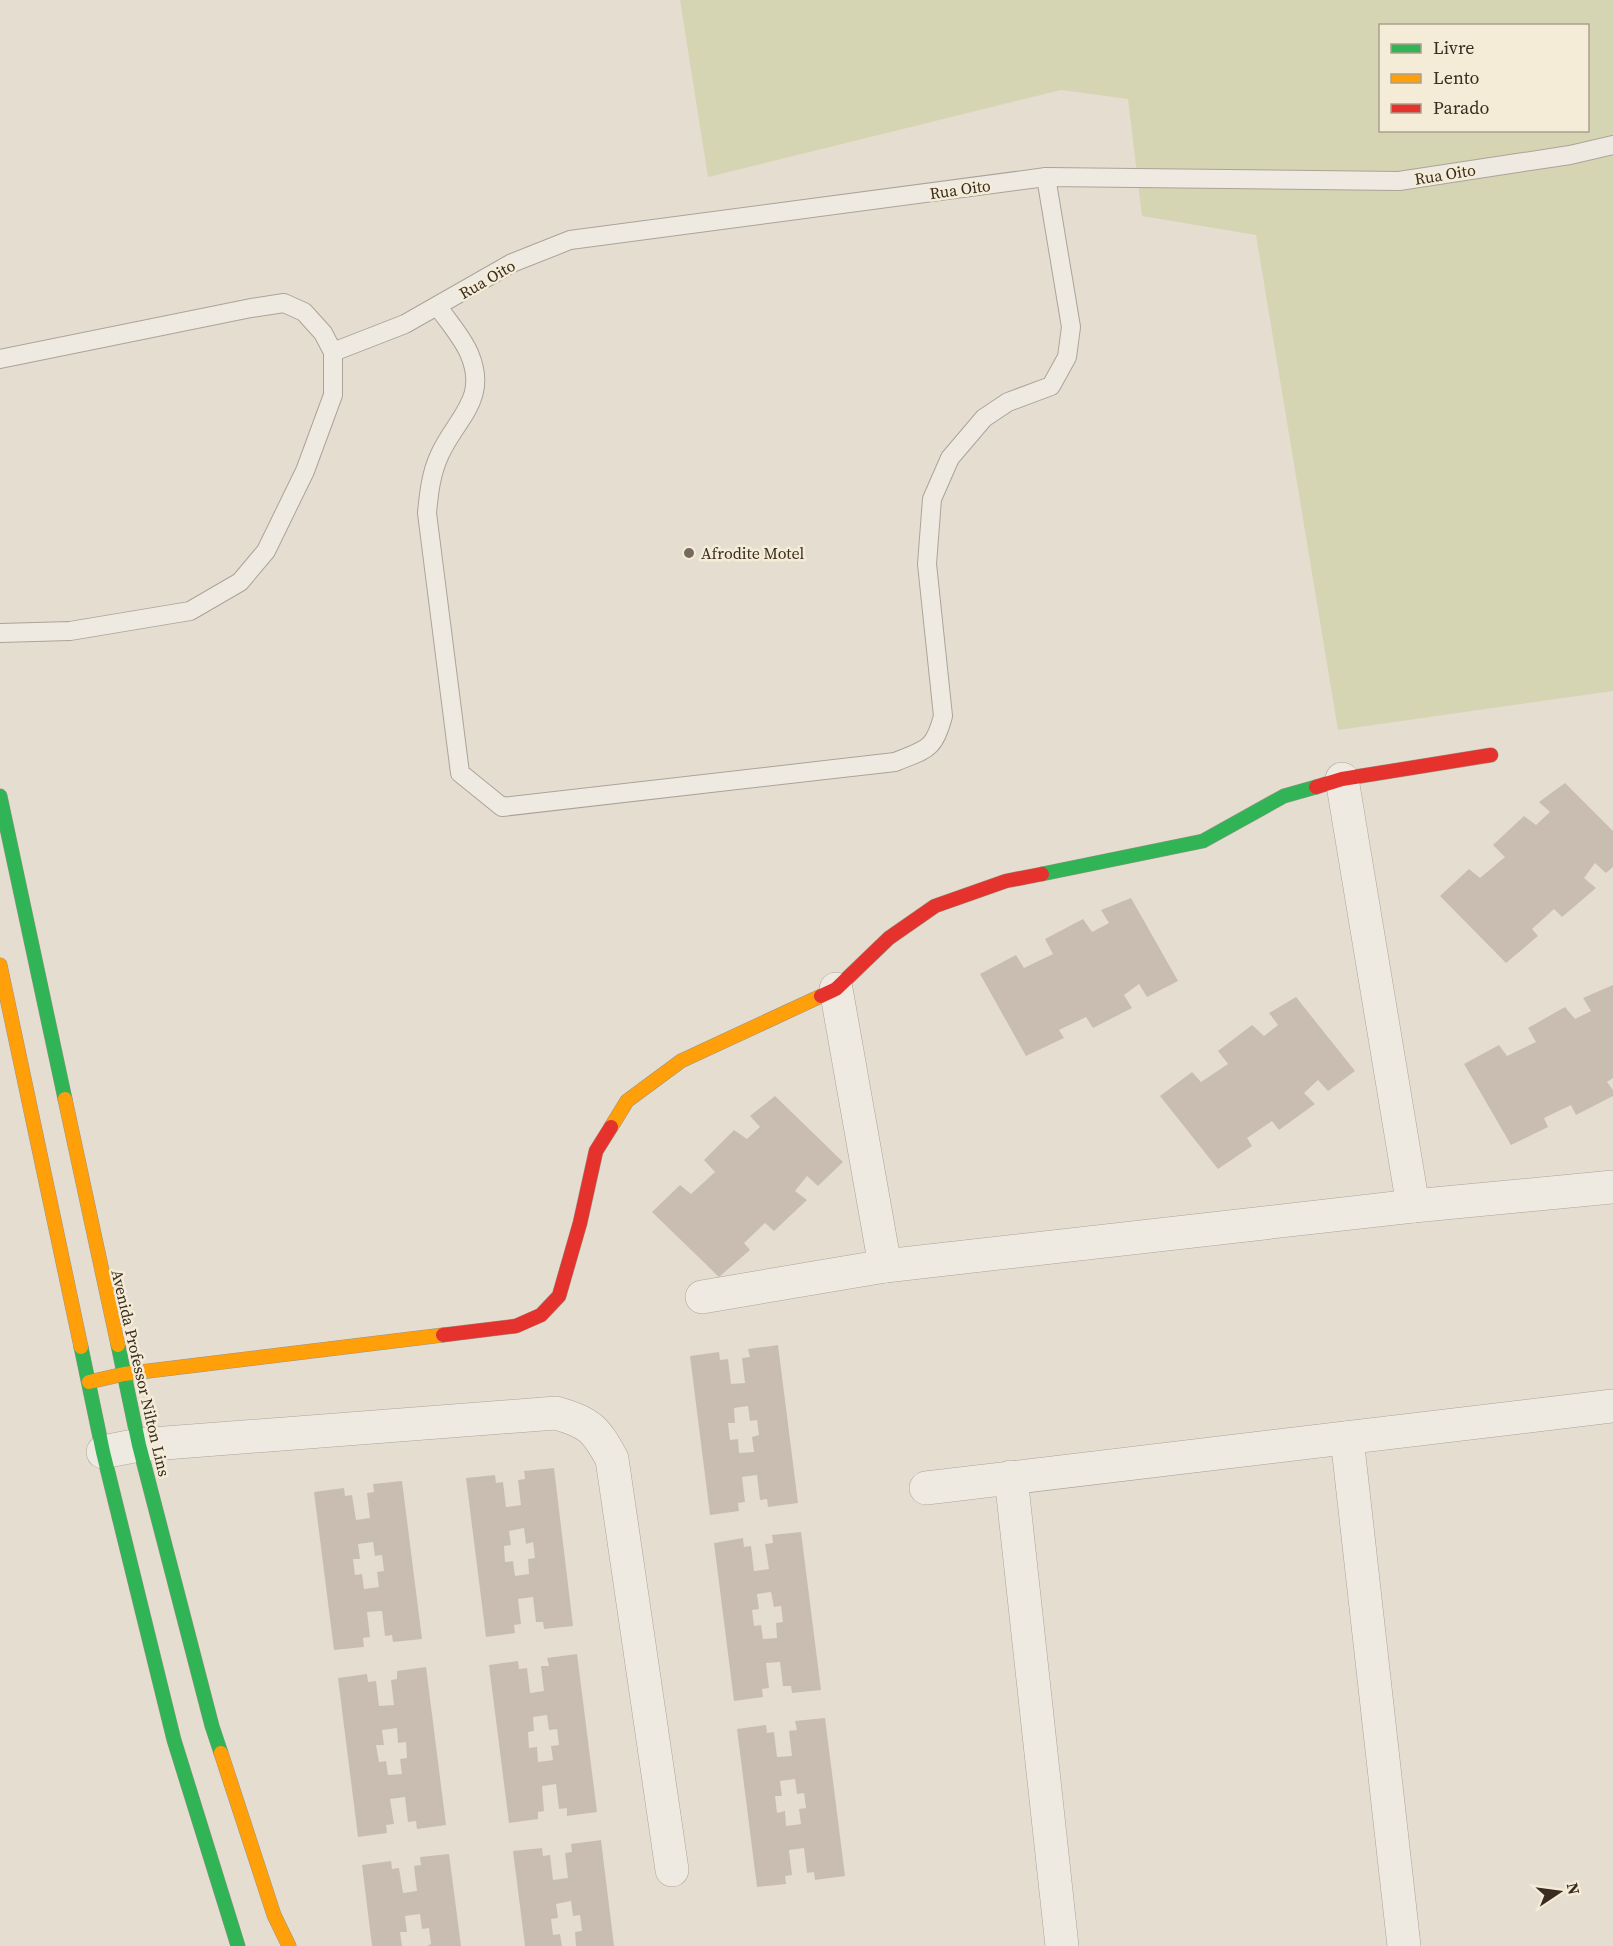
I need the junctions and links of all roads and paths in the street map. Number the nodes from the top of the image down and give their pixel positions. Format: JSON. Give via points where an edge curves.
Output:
{"nodes":[{"id":1,"x":1613,"y":145,"type":"edge"},
{"id":2,"x":1046,"y":177,"type":"junction"},
{"id":3,"x":438,"y":307,"type":"junction"},
{"id":4,"x":333,"y":352,"type":"junction"},
{"id":5,"x":0,"y":359,"type":"edge"},
{"id":6,"x":0,"y":633,"type":"edge"},
{"id":7,"x":1491,"y":755,"type":"dead end"},
{"id":8,"x":1342,"y":779,"type":"junction"},
{"id":9,"x":0,"y":796,"type":"edge"},
{"id":10,"x":0,"y":965,"type":"edge"},
{"id":11,"x":836,"y":989,"type":"junction"},
{"id":12,"x":1613,"y":1187,"type":"edge"},
{"id":13,"x":1413,"y":1206,"type":"junction"},
{"id":14,"x":885,"y":1266,"type":"junction"},
{"id":15,"x":702,"y":1297,"type":"dead end"},
{"id":16,"x":124,"y":1374,"type":"junction"},
{"id":17,"x":89,"y":1382,"type":"junction"},
{"id":18,"x":1613,"y":1406,"type":"edge"},
{"id":19,"x":1347,"y":1438,"type":"junction"},
{"id":20,"x":139,"y":1445,"type":"junction"},
{"id":21,"x":104,"y":1452,"type":"junction"},
{"id":22,"x":1011,"y":1477,"type":"junction"},
{"id":23,"x":926,"y":1488,"type":"dead end"},
{"id":24,"x":672,"y":1870,"type":"dead end"},
{"id":25,"x":238,"y":1946,"type":"edge"},
{"id":26,"x":289,"y":1946,"type":"edge"},
{"id":27,"x":1062,"y":1946,"type":"edge"},
{"id":28,"x":1404,"y":1946,"type":"edge"}],
"edges":[{"from":1,"to":2,"type":"lane","name":"Rua Oito","via":[[1399,181]]},
{"from":2,"to":3,"type":"lane","name":"Rua Oito","via":[[570,240],[512,263]]},
{"from":2,"to":3,"type":"lane","via":[[1071,327],[1067,357],[1051,386],[1008,402],[984,418],[950,458],[932,499],[927,564],[943,716],[938,736],[928,747],[895,762],[502,807],[460,773],[427,513],[431,478],[440,453],[474,398],[476,377],[469,352]]},
{"from":3,"to":4,"type":"lane","name":"Rua Oito"},
{"from":4,"to":5,"type":"lane","via":[[323,333],[304,312],[284,303]]},
{"from":4,"to":6,"type":"lane","via":[[333,395],[306,471],[266,551],[240,582],[190,611],[70,631]]},
{"from":7,"to":8,"type":"main road"},
{"from":8,"to":11,"type":"main road","via":[[1284,796],[1203,841],[1006,881],[934,906],[889,938]]},
{"from":8,"to":13,"type":"street"},
{"from":9,"to":16,"type":"main road","name":"Avenida Professor Nilton Lins"},
{"from":10,"to":17,"type":"main road"},
{"from":11,"to":14,"type":"street"},
{"from":11,"to":16,"type":"main road","via":[[681,1061],[627,1101],[596,1151],[559,1296],[541,1315],[516,1326]]},
{"from":12,"to":13,"type":"street"},
{"from":13,"to":14,"type":"street"},
{"from":14,"to":15,"type":"street"},
{"from":16,"to":17,"type":"main road"},
{"from":16,"to":20,"type":"main road","name":"Avenida Professor Nilton Lins"},
{"from":17,"to":21,"type":"main road"},
{"from":18,"to":19,"type":"street"},
{"from":19,"to":22,"type":"street"},
{"from":19,"to":28,"type":"street"},
{"from":20,"to":21,"type":"street"},
{"from":20,"to":24,"type":"street","via":[[556,1413],[580,1420],[599,1435],[612,1459]]},
{"from":20,"to":26,"type":"main road","name":"Avenida Professor Nilton Lins","via":[[212,1726],[269,1917]]},
{"from":21,"to":25,"type":"main road","via":[[174,1740],[238,1930]]},
{"from":22,"to":23,"type":"street"},
{"from":22,"to":27,"type":"street"}]}
